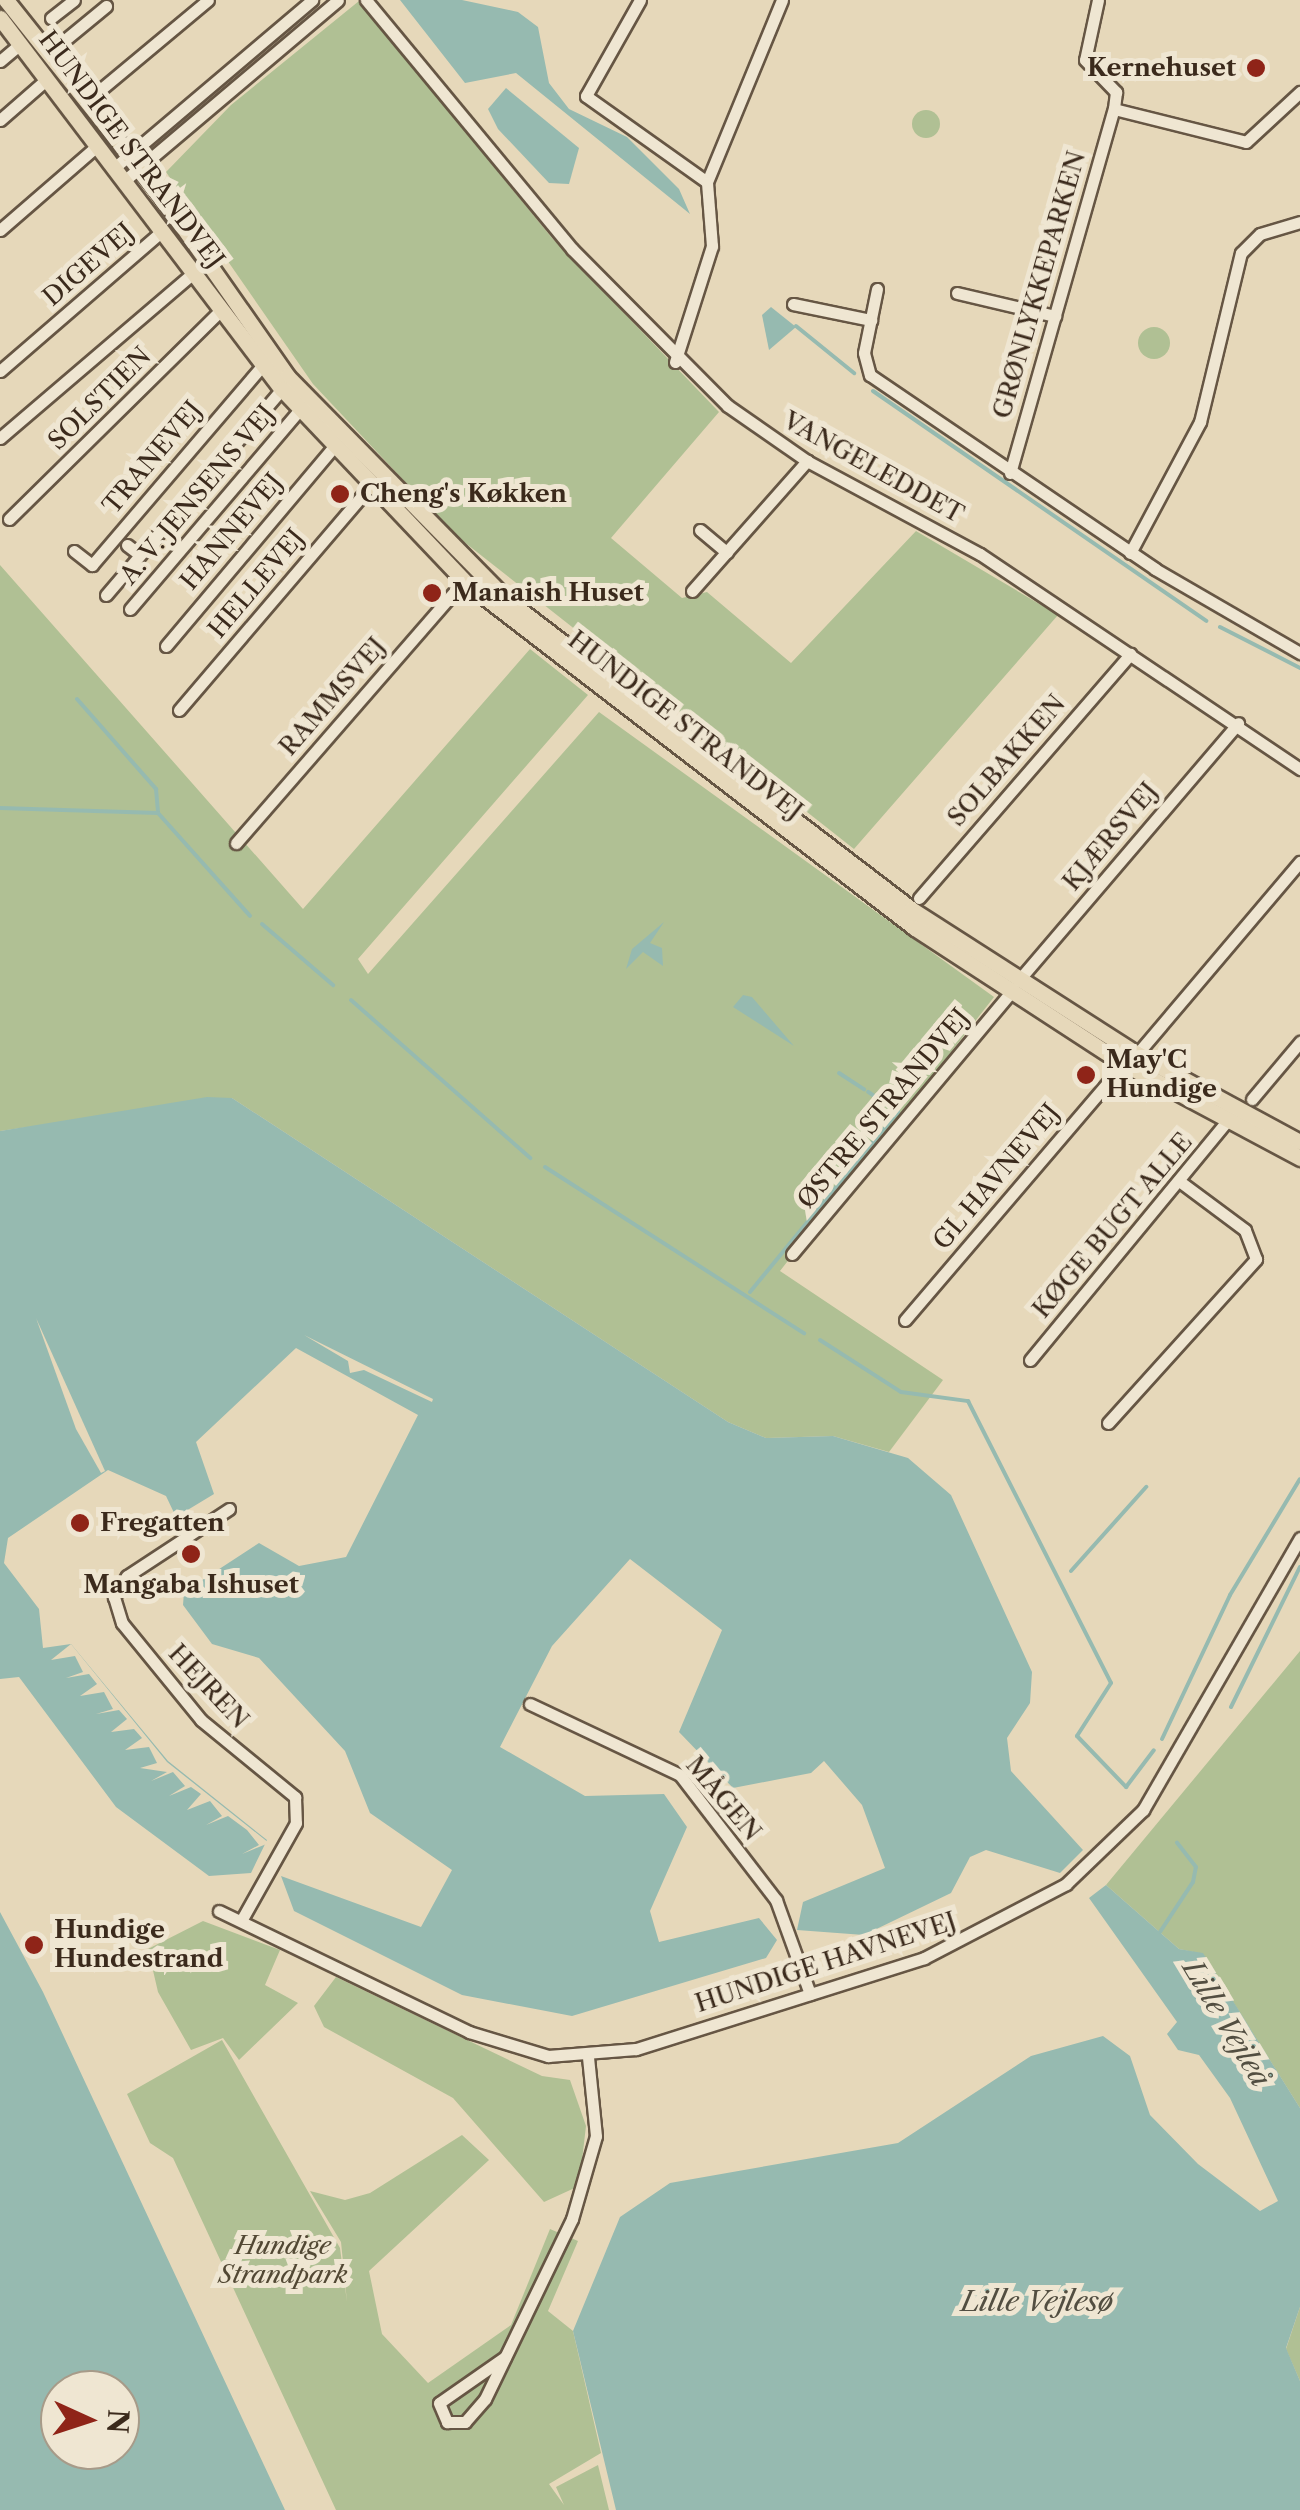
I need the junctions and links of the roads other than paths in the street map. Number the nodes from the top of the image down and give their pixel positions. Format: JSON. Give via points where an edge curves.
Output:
{"nodes":[{"id":1,"x":6,"y":0,"type":"edge"},
{"id":2,"x":74,"y":0,"type":"edge"},
{"id":3,"x":208,"y":0,"type":"edge"},
{"id":4,"x":312,"y":0,"type":"edge"},
{"id":5,"x":338,"y":0,"type":"edge"},
{"id":6,"x":366,"y":0,"type":"edge"},
{"id":7,"x":640,"y":0,"type":"edge"},
{"id":8,"x":782,"y":0,"type":"edge"},
{"id":9,"x":1098,"y":0,"type":"edge"},
{"id":10,"x":106,"y":6,"type":"dead end"},
{"id":11,"x":0,"y":18,"type":"edge"},
{"id":12,"x":52,"y":18,"type":"dead end"},
{"id":13,"x":20,"y":44,"type":"junction"},
{"id":14,"x":49,"y":53,"type":"junction"},
{"id":15,"x":0,"y":61,"type":"edge"},
{"id":16,"x":47,"y":80,"type":"junction"},
{"id":17,"x":1300,"y":92,"type":"edge"},
{"id":18,"x":88,"y":100,"type":"junction"},
{"id":19,"x":1114,"y":109,"type":"junction"},
{"id":20,"x":0,"y":120,"type":"edge"},
{"id":21,"x":97,"y":146,"type":"junction"},
{"id":22,"x":135,"y":161,"type":"junction"},
{"id":23,"x":119,"y":174,"type":"junction"},
{"id":24,"x":707,"y":182,"type":"junction"},
{"id":25,"x":1300,"y":222,"type":"edge"},
{"id":26,"x":0,"y":230,"type":"edge"},
{"id":27,"x":162,"y":232,"type":"junction"},
{"id":28,"x":1042,"y":248,"type":"dead end"},
{"id":29,"x":193,"y":273,"type":"junction"},
{"id":30,"x":877,"y":290,"type":"dead end"},
{"id":31,"x":956,"y":292,"type":"dead end"},
{"id":32,"x":793,"y":304,"type":"dead end"},
{"id":33,"x":221,"y":310,"type":"junction"},
{"id":34,"x":1028,"y":310,"type":"junction"},
{"id":35,"x":1055,"y":316,"type":"junction"},
{"id":36,"x":871,"y":320,"type":"junction"},
{"id":37,"x":676,"y":362,"type":"junction"},
{"id":38,"x":263,"y":365,"type":"junction"},
{"id":39,"x":0,"y":371,"type":"edge"},
{"id":40,"x":1013,"y":373,"type":"dead end"},
{"id":41,"x":282,"y":389,"type":"junction"},
{"id":42,"x":300,"y":410,"type":"junction"},
{"id":43,"x":0,"y":438,"type":"edge"},
{"id":44,"x":333,"y":448,"type":"junction"},
{"id":45,"x":806,"y":461,"type":"junction"},
{"id":46,"x":1010,"y":473,"type":"junction"},
{"id":47,"x":370,"y":486,"type":"junction"},
{"id":48,"x":9,"y":519,"type":"dead end"},
{"id":49,"x":700,"y":530,"type":"dead end"},
{"id":50,"x":127,"y":545,"type":"dead end"},
{"id":51,"x":74,"y":552,"type":"dead end"},
{"id":52,"x":726,"y":553,"type":"junction"},
{"id":53,"x":1130,"y":553,"type":"junction"},
{"id":54,"x":139,"y":554,"type":"junction"},
{"id":55,"x":464,"y":581,"type":"junction"},
{"id":56,"x":692,"y":591,"type":"dead end"},
{"id":57,"x":106,"y":595,"type":"dead end"},
{"id":58,"x":130,"y":610,"type":"dead end"},
{"id":59,"x":166,"y":646,"type":"dead end"},
{"id":60,"x":1300,"y":652,"type":"edge"},
{"id":61,"x":1130,"y":654,"type":"junction"},
{"id":62,"x":179,"y":710,"type":"dead end"},
{"id":63,"x":1238,"y":723,"type":"junction"},
{"id":64,"x":1300,"y":769,"type":"edge"},
{"id":65,"x":236,"y":843,"type":"dead end"},
{"id":66,"x":1300,"y":862,"type":"edge"},
{"id":67,"x":919,"y":898,"type":"dead end"},
{"id":68,"x":1014,"y":987,"type":"junction"},
{"id":69,"x":1300,"y":1042,"type":"edge"},
{"id":70,"x":1131,"y":1059,"type":"junction"},
{"id":71,"x":1252,"y":1099,"type":"dead end"},
{"id":72,"x":1228,"y":1120,"type":"junction"},
{"id":73,"x":1300,"y":1142,"type":"edge"},
{"id":74,"x":1300,"y":1158,"type":"edge"},
{"id":75,"x":1182,"y":1183,"type":"junction"},
{"id":76,"x":792,"y":1254,"type":"dead end"},
{"id":77,"x":905,"y":1320,"type":"dead end"},
{"id":78,"x":1030,"y":1360,"type":"dead end"},
{"id":79,"x":1108,"y":1423,"type":"dead end"},
{"id":80,"x":230,"y":1510,"type":"dead end"},
{"id":81,"x":1300,"y":1538,"type":"edge"},
{"id":82,"x":530,"y":1704,"type":"dead end"},
{"id":83,"x":219,"y":1910,"type":"dead end"},
{"id":84,"x":240,"y":1921,"type":"junction"},
{"id":85,"x":810,"y":1994,"type":"junction"},
{"id":86,"x":588,"y":2057,"type":"junction"},
{"id":87,"x":505,"y":2356,"type":"junction"}],
"edges":[{"from":1,"to":14,"type":"main road","name":"HUNDIGE STRANDVEJ"},
{"from":2,"to":12,"type":"street"},
{"from":3,"to":18,"type":"street"},
{"from":4,"to":22,"type":"street"},
{"from":5,"to":22,"type":"street"},
{"from":6,"to":37,"type":"street","name":"VANGELEDDET"},
{"from":7,"to":24,"type":"street","via":[[586,96]]},
{"from":8,"to":24,"type":"street"},
{"from":9,"to":19,"type":"street","via":[[1085,60],[1116,92]]},
{"from":10,"to":14,"type":"street"},
{"from":11,"to":13,"type":"main road","name":"HUNDIGE STRANDVEJ"},
{"from":13,"to":15,"type":"street"},
{"from":13,"to":16,"type":"main road","name":"HUNDIGE STRANDVEJ"},
{"from":14,"to":18,"type":"main road","name":"HUNDIGE STRANDVEJ"},
{"from":16,"to":20,"type":"street"},
{"from":16,"to":21,"type":"main road","name":"HUNDIGE STRANDVEJ"},
{"from":17,"to":19,"type":"street","via":[[1246,142]]},
{"from":18,"to":22,"type":"main road","name":"HUNDIGE STRANDVEJ"},
{"from":19,"to":35,"type":"street","name":"GRØNLYKKEPARKEN"},
{"from":21,"to":23,"type":"main road","name":"HUNDIGE STRANDVEJ"},
{"from":21,"to":26,"type":"street"},
{"from":22,"to":23,"type":"street"},
{"from":22,"to":68,"type":"main road","name":"HUNDIGE STRANDVEJ","via":[[294,385],[508,602]]},
{"from":23,"to":27,"type":"main road","name":"HUNDIGE STRANDVEJ"},
{"from":24,"to":37,"type":"street","via":[[712,246]]},
{"from":25,"to":53,"type":"street","via":[[1260,234],[1242,252],[1200,422]]},
{"from":27,"to":29,"type":"main road","name":"HUNDIGE STRANDVEJ"},
{"from":27,"to":39,"type":"street","name":"DIGEVEJ"},
{"from":28,"to":34,"type":"street"},
{"from":29,"to":33,"type":"main road","name":"HUNDIGE STRANDVEJ"},
{"from":29,"to":43,"type":"street"},
{"from":30,"to":36,"type":"street"},
{"from":31,"to":34,"type":"street"},
{"from":32,"to":36,"type":"street"},
{"from":33,"to":38,"type":"main road","name":"HUNDIGE STRANDVEJ"},
{"from":33,"to":48,"type":"street","name":"SOLSTIEN"},
{"from":34,"to":35,"type":"street"},
{"from":34,"to":40,"type":"street"},
{"from":35,"to":46,"type":"street","name":"GRØNLYKKEPARKEN"},
{"from":36,"to":46,"type":"street","via":[[870,375]]},
{"from":37,"to":45,"type":"street","name":"VANGELEDDET"},
{"from":38,"to":41,"type":"main road","name":"HUNDIGE STRANDVEJ"},
{"from":38,"to":51,"type":"street","name":"TRANEVEJ","via":[[92,565]]},
{"from":41,"to":42,"type":"main road","name":"HUNDIGE STRANDVEJ"},
{"from":41,"to":54,"type":"street"},
{"from":42,"to":44,"type":"main road","name":"HUNDIGE STRANDVEJ"},
{"from":42,"to":58,"type":"street","name":"A. V. JENSENS VEJ"},
{"from":44,"to":47,"type":"main road","name":"HUNDIGE STRANDVEJ"},
{"from":44,"to":59,"type":"street","name":"HANNEVEJ"},
{"from":45,"to":52,"type":"street"},
{"from":45,"to":61,"type":"street","name":"VANGELEDDET","via":[[980,554]]},
{"from":46,"to":53,"type":"street"},
{"from":47,"to":55,"type":"main road","name":"HUNDIGE STRANDVEJ"},
{"from":47,"to":62,"type":"street","name":"HELLEVEJ"},
{"from":49,"to":52,"type":"street"},
{"from":50,"to":54,"type":"street"},
{"from":52,"to":56,"type":"street"},
{"from":53,"to":60,"type":"street"},
{"from":54,"to":57,"type":"street"},
{"from":55,"to":65,"type":"street","name":"RAMMSVEJ"},
{"from":55,"to":68,"type":"main road","name":"HUNDIGE STRANDVEJ","via":[[767,822]]},
{"from":61,"to":63,"type":"street","name":"VANGELEDDET"},
{"from":61,"to":67,"type":"street","name":"SOLBAKKEN"},
{"from":63,"to":64,"type":"street","name":"VANGELEDDET"},
{"from":63,"to":68,"type":"street","name":"KJÆRSVEJ"},
{"from":66,"to":70,"type":"street","name":"GL HAVNEVEJ"},
{"from":68,"to":70,"type":"main road","name":"HUNDIGE STRANDVEJ"},
{"from":68,"to":76,"type":"street","name":"ØSTRE STRANDVEJ"},
{"from":69,"to":71,"type":"street"},
{"from":70,"to":72,"type":"main road","name":"HUNDIGE STRANDVEJ"},
{"from":70,"to":73,"type":"main road","name":"HUNDIGE STRANDVEJ"},
{"from":70,"to":77,"type":"street","name":"GL HAVNEVEJ"},
{"from":72,"to":74,"type":"main road","name":"HUNDIGE STRANDVEJ"},
{"from":72,"to":75,"type":"street","name":"KØGE BUGT ALLE"},
{"from":75,"to":78,"type":"street","name":"KØGE BUGT ALLE"},
{"from":75,"to":79,"type":"street","via":[[1245,1230],[1256,1259]]},
{"from":80,"to":84,"type":"street","name":"HEJREN","via":[[127,1576],[114,1597],[122,1622],[201,1720],[294,1797],[296,1822]]},
{"from":81,"to":85,"type":"street","name":"HUNDIGE HAVNEVEJ","via":[[1190,1740],[1094,1862],[967,1941]]},
{"from":82,"to":85,"type":"street","name":"MÅGEN","via":[[680,1775],[776,1900]]},
{"from":83,"to":84,"type":"street","name":"HUNDIGE HAVNEVEJ"},
{"from":84,"to":86,"type":"street","name":"HUNDIGE HAVNEVEJ","via":[[494,2042]]},
{"from":85,"to":86,"type":"street","name":"HUNDIGE HAVNEVEJ"},
{"from":86,"to":87,"type":"street","via":[[596,2136],[586,2182]]},
{"from":87,"to":87,"type":"street","via":[[466,2422],[447,2422],[438,2403]]}]}
